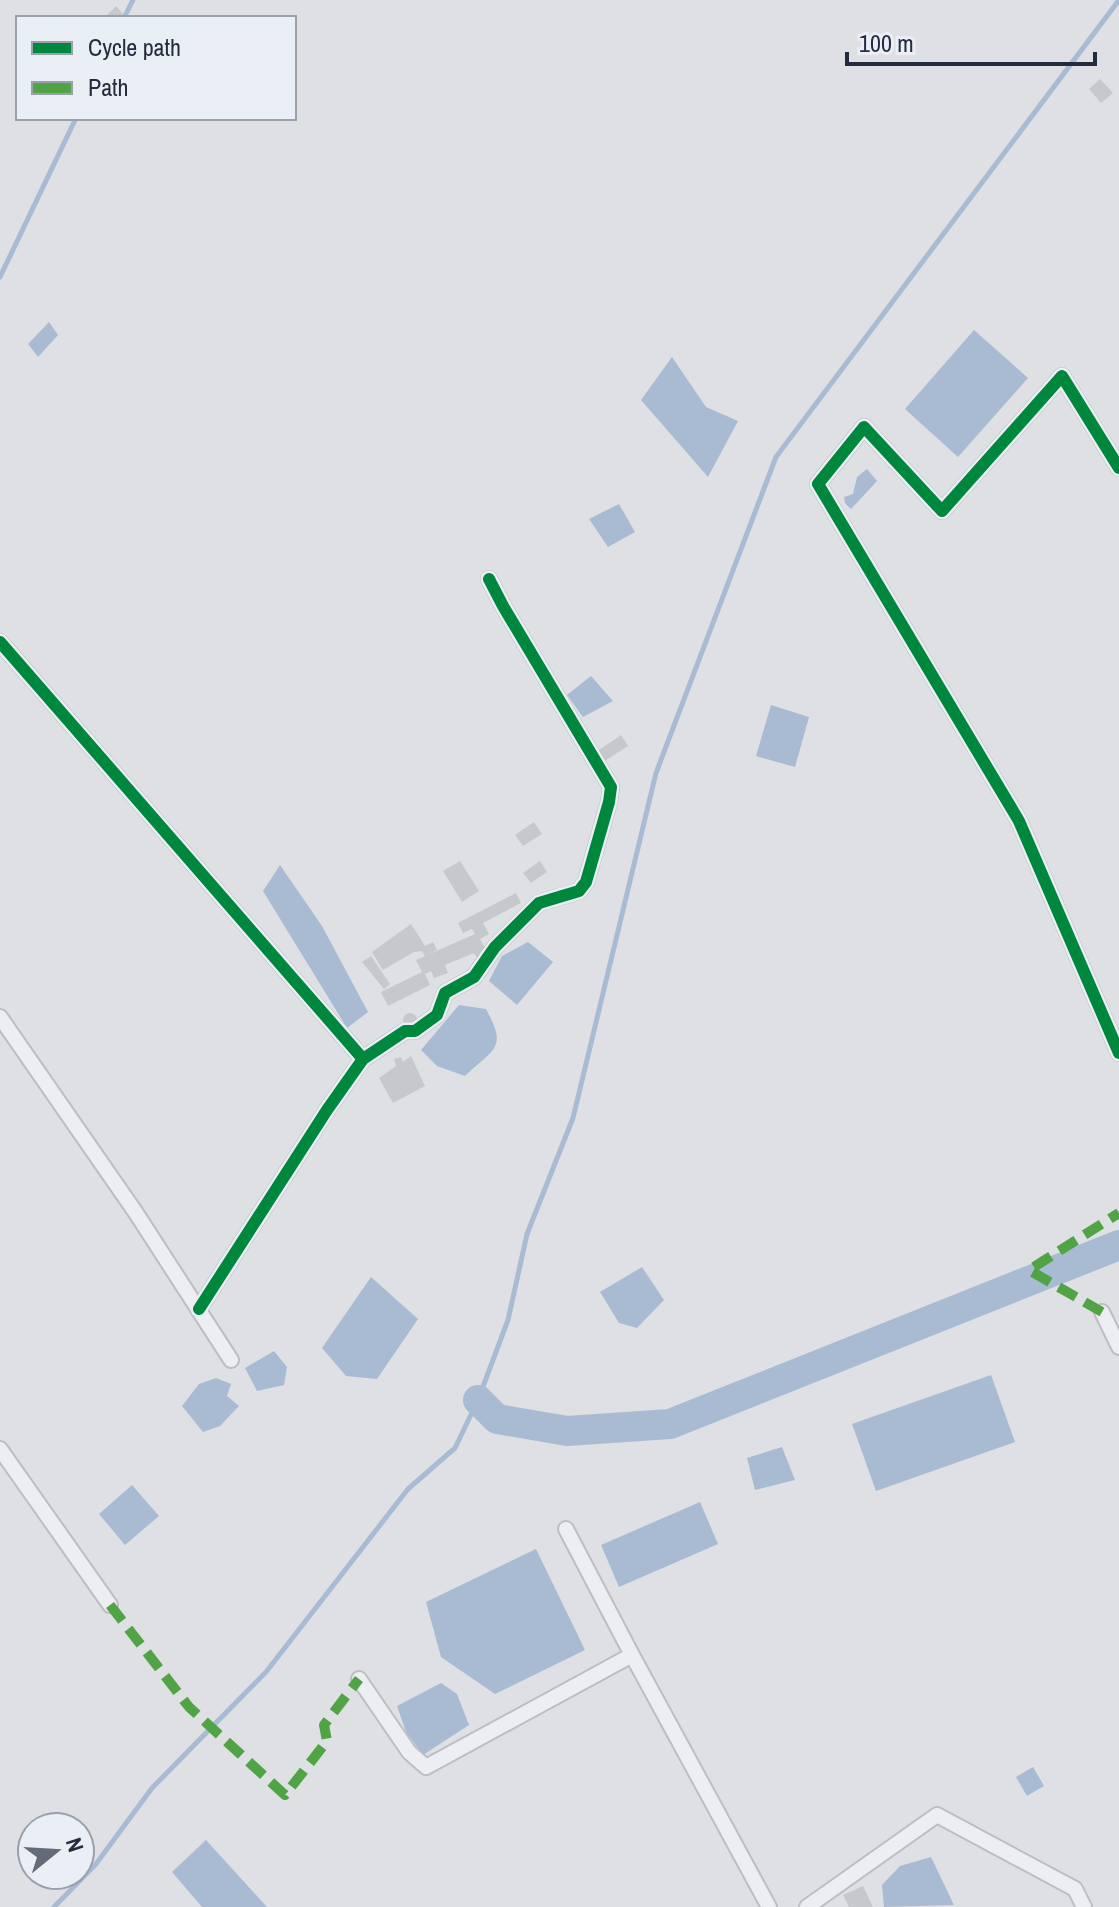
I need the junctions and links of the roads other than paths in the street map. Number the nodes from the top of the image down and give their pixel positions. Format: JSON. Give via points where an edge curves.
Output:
{"nodes":[{"id":1,"x":1119,"y":468,"type":"edge"},
{"id":2,"x":489,"y":579,"type":"dead end"},
{"id":3,"x":0,"y":642,"type":"edge"},
{"id":4,"x":0,"y":1017,"type":"edge"},
{"id":5,"x":1119,"y":1053,"type":"edge"},
{"id":6,"x":363,"y":1059,"type":"junction"},
{"id":7,"x":199,"y":1309,"type":"junction"},
{"id":8,"x":1102,"y":1312,"type":"dead end"},
{"id":9,"x":1119,"y":1347,"type":"edge"},
{"id":10,"x":231,"y":1360,"type":"dead end"},
{"id":11,"x":0,"y":1449,"type":"edge"},
{"id":12,"x":566,"y":1529,"type":"dead end"},
{"id":13,"x":110,"y":1605,"type":"dead end"},
{"id":14,"x":632,"y":1655,"type":"junction"},
{"id":15,"x":359,"y":1679,"type":"dead end"},
{"id":16,"x":769,"y":1907,"type":"edge"},
{"id":17,"x":807,"y":1907,"type":"edge"},
{"id":18,"x":1084,"y":1907,"type":"edge"}],
"edges":[{"from":1,"to":5,"type":"street","via":[[1062,376],[942,511],[864,427],[818,484],[1019,821]]},
{"from":2,"to":6,"type":"street","via":[[606,775],[611,787],[606,815],[579,891],[539,903],[495,947],[474,977],[445,993],[437,1015]]},
{"from":3,"to":6,"type":"street"},
{"from":4,"to":7,"type":"street"},
{"from":6,"to":7,"type":"street"},
{"from":7,"to":10,"type":"street"},
{"from":8,"to":9,"type":"street"},
{"from":11,"to":13,"type":"street"},
{"from":12,"to":14,"type":"street"},
{"from":14,"to":15,"type":"street","via":[[426,1767],[409,1752]]},
{"from":14,"to":16,"type":"street"},
{"from":17,"to":18,"type":"street","via":[[937,1815],[1075,1889]]}]}
